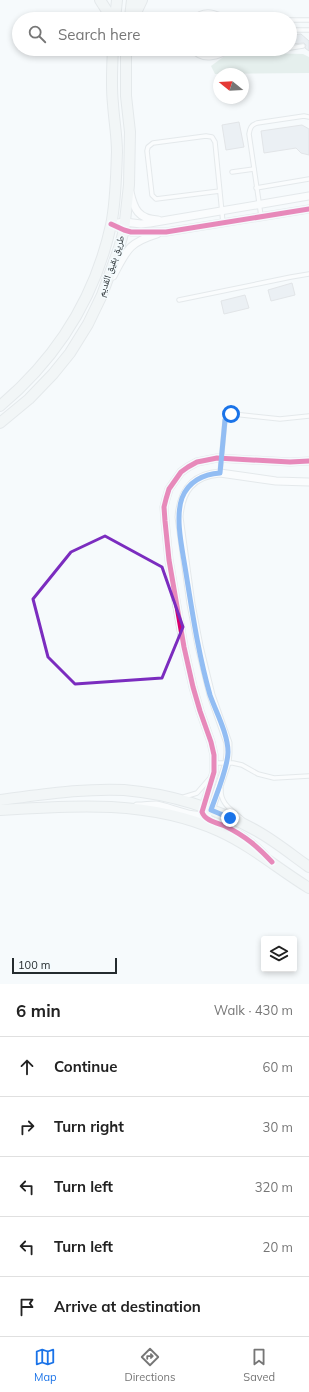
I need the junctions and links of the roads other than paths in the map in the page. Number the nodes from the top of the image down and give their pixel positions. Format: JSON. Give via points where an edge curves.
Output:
{"nodes":[{"id":1,"x":100,"y":0,"type":"edge"},
{"id":2,"x":117,"y":0,"type":"edge"},
{"id":3,"x":132,"y":0,"type":"edge"},
{"id":4,"x":142,"y":0,"type":"edge"},
{"id":5,"x":107,"y":12,"type":"edge"},
{"id":6,"x":116,"y":12,"type":"edge"},
{"id":7,"x":130,"y":12,"type":"edge"},
{"id":8,"x":136,"y":12,"type":"edge"},
{"id":9,"x":297,"y":20,"type":"edge"},
{"id":10,"x":309,"y":20,"type":"edge"},
{"id":11,"x":297,"y":30,"type":"edge"},
{"id":12,"x":309,"y":30,"type":"edge"},
{"id":13,"x":303,"y":46,"type":"dead end"},
{"id":14,"x":297,"y":47,"type":"edge"},
{"id":15,"x":113,"y":56,"type":"edge"},
{"id":16,"x":126,"y":56,"type":"edge"},
{"id":17,"x":200,"y":56,"type":"edge"},
{"id":18,"x":217,"y":56,"type":"edge"},
{"id":19,"x":309,"y":117,"type":"edge"},
{"id":20,"x":254,"y":169,"type":"junction"},
{"id":21,"x":232,"y":172,"type":"dead end"},
{"id":22,"x":309,"y":179,"type":"edge"},
{"id":23,"x":129,"y":185,"type":"junction"},
{"id":24,"x":256,"y":188,"type":"junction"},
{"id":25,"x":220,"y":191,"type":"junction"},
{"id":26,"x":309,"y":196,"type":"edge"},
{"id":27,"x":259,"y":205,"type":"junction"},
{"id":28,"x":309,"y":209,"type":"edge"},
{"id":29,"x":222,"y":212,"type":"junction"},
{"id":30,"x":261,"y":217,"type":"junction"},
{"id":31,"x":170,"y":221,"type":"junction"},
{"id":32,"x":223,"y":223,"type":"junction"},
{"id":33,"x":111,"y":224,"type":"junction"},
{"id":34,"x":124,"y":226,"type":"junction"},
{"id":35,"x":166,"y":232,"type":"junction"},
{"id":36,"x":309,"y":274,"type":"edge"},
{"id":37,"x":102,"y":295,"type":"junction"},
{"id":38,"x":179,"y":300,"type":"dead end"},
{"id":39,"x":0,"y":406,"type":"edge"},
{"id":40,"x":309,"y":416,"type":"edge"},
{"id":41,"x":0,"y":423,"type":"edge"},
{"id":42,"x":221,"y":458,"type":"junction"},
{"id":43,"x":309,"y":461,"type":"edge"},
{"id":44,"x":220,"y":473,"type":"junction"},
{"id":45,"x":309,"y":482,"type":"edge"},
{"id":46,"x":214,"y":763,"type":"junction"},
{"id":47,"x":227,"y":763,"type":"junction"},
{"id":48,"x":214,"y":772,"type":"junction"},
{"id":49,"x":309,"y":776,"type":"edge"},
{"id":50,"x":221,"y":780,"type":"junction"},
{"id":51,"x":152,"y":794,"type":"junction"},
{"id":52,"x":0,"y":800,"type":"edge"},
{"id":53,"x":105,"y":807,"type":"junction"},
{"id":54,"x":0,"y":810,"type":"edge"},
{"id":55,"x":206,"y":811,"type":"junction"},
{"id":56,"x":257,"y":831,"type":"junction"},
{"id":57,"x":272,"y":862,"type":"junction"},
{"id":58,"x":309,"y":867,"type":"edge"},
{"id":59,"x":309,"y":888,"type":"edge"}],
"edges":[{"from":1,"to":5,"type":"main road"},
{"from":2,"to":6,"type":"main road"},
{"from":3,"to":7,"type":"main road"},
{"from":4,"to":8,"type":"main road"},
{"from":9,"to":10,"type":"lane"},
{"from":11,"to":12,"type":"lane"},
{"from":13,"to":14,"type":"lane"},
{"from":15,"to":33,"type":"main road","name":"طريق بقيق القديم","via":[[112,103],[117,150]]},
{"from":16,"to":23,"type":"main road","name":"طريق بقيق القديم","via":[[126,96],[130,132]]},
{"from":17,"to":18,"type":"lane"},
{"from":19,"to":20,"type":"lane","via":[[253,124],[248,134]]},
{"from":20,"to":21,"type":"lane"},
{"from":20,"to":24,"type":"lane"},
{"from":22,"to":24,"type":"lane"},
{"from":23,"to":31,"type":"street","via":[[133,204],[139,213],[149,219]]},
{"from":23,"to":34,"type":"main road","name":"طريق بقيق القديم"},
{"from":24,"to":27,"type":"lane"},
{"from":25,"to":25,"type":"lane","via":[[215,142],[212,137],[153,143],[148,148],[152,195],[156,199]]},
{"from":25,"to":29,"type":"lane"},
{"from":26,"to":27,"type":"street"},
{"from":27,"to":29,"type":"street"},
{"from":27,"to":30,"type":"lane"},
{"from":28,"to":30,"type":"street"},
{"from":29,"to":31,"type":"street"},
{"from":29,"to":32,"type":"lane"},
{"from":30,"to":32,"type":"street"},
{"from":31,"to":34,"type":"street"},
{"from":32,"to":35,"type":"street"},
{"from":33,"to":34,"type":"street"},
{"from":33,"to":39,"type":"main road","name":"طريق بقيق القديم","via":[[98,269],[80,312],[30,379]]},
{"from":34,"to":35,"type":"street","via":[[142,232]]},
{"from":34,"to":37,"type":"main road","name":"طريق بقيق القديم"},
{"from":35,"to":37,"type":"street","via":[[142,239],[130,247]]},
{"from":36,"to":38,"type":"lane"},
{"from":37,"to":41,"type":"main road","name":"طريق بقيق القديم","via":[[70,353],[29,399]]},
{"from":40,"to":42,"type":"lane","via":[[280,419],[231,414],[225,420]]},
{"from":42,"to":43,"type":"street"},
{"from":42,"to":44,"type":"lane"},
{"from":42,"to":46,"type":"street","via":[[197,462],[181,472],[169,489],[164,507],[169,560],[184,647],[198,705],[211,742]]},
{"from":44,"to":45,"type":"street","via":[[276,481]]},
{"from":44,"to":47,"type":"street","via":[[201,477],[192,482],[182,498],[179,517],[199,646],[211,695],[228,743]]},
{"from":46,"to":47,"type":"lane"},
{"from":46,"to":48,"type":"street"},
{"from":47,"to":49,"type":"lane","via":[[242,765],[258,774],[274,778]]},
{"from":47,"to":50,"type":"street"},
{"from":48,"to":51,"type":"lane","via":[[197,793],[187,797]]},
{"from":48,"to":55,"type":"street"},
{"from":50,"to":55,"type":"street"},
{"from":50,"to":56,"type":"lane","via":[[220,793],[225,805]]},
{"from":51,"to":52,"type":"main road","via":[[124,790],[86,791]]},
{"from":51,"to":55,"type":"main road"},
{"from":53,"to":54,"type":"main road"},
{"from":53,"to":55,"type":"street","via":[[156,805],[197,816]]},
{"from":53,"to":57,"type":"main road","via":[[158,813],[200,824],[236,840]]},
{"from":55,"to":56,"type":"main road"},
{"from":55,"to":57,"type":"street","via":[[250,840]]},
{"from":56,"to":58,"type":"main road"},
{"from":57,"to":59,"type":"main road"}]}
